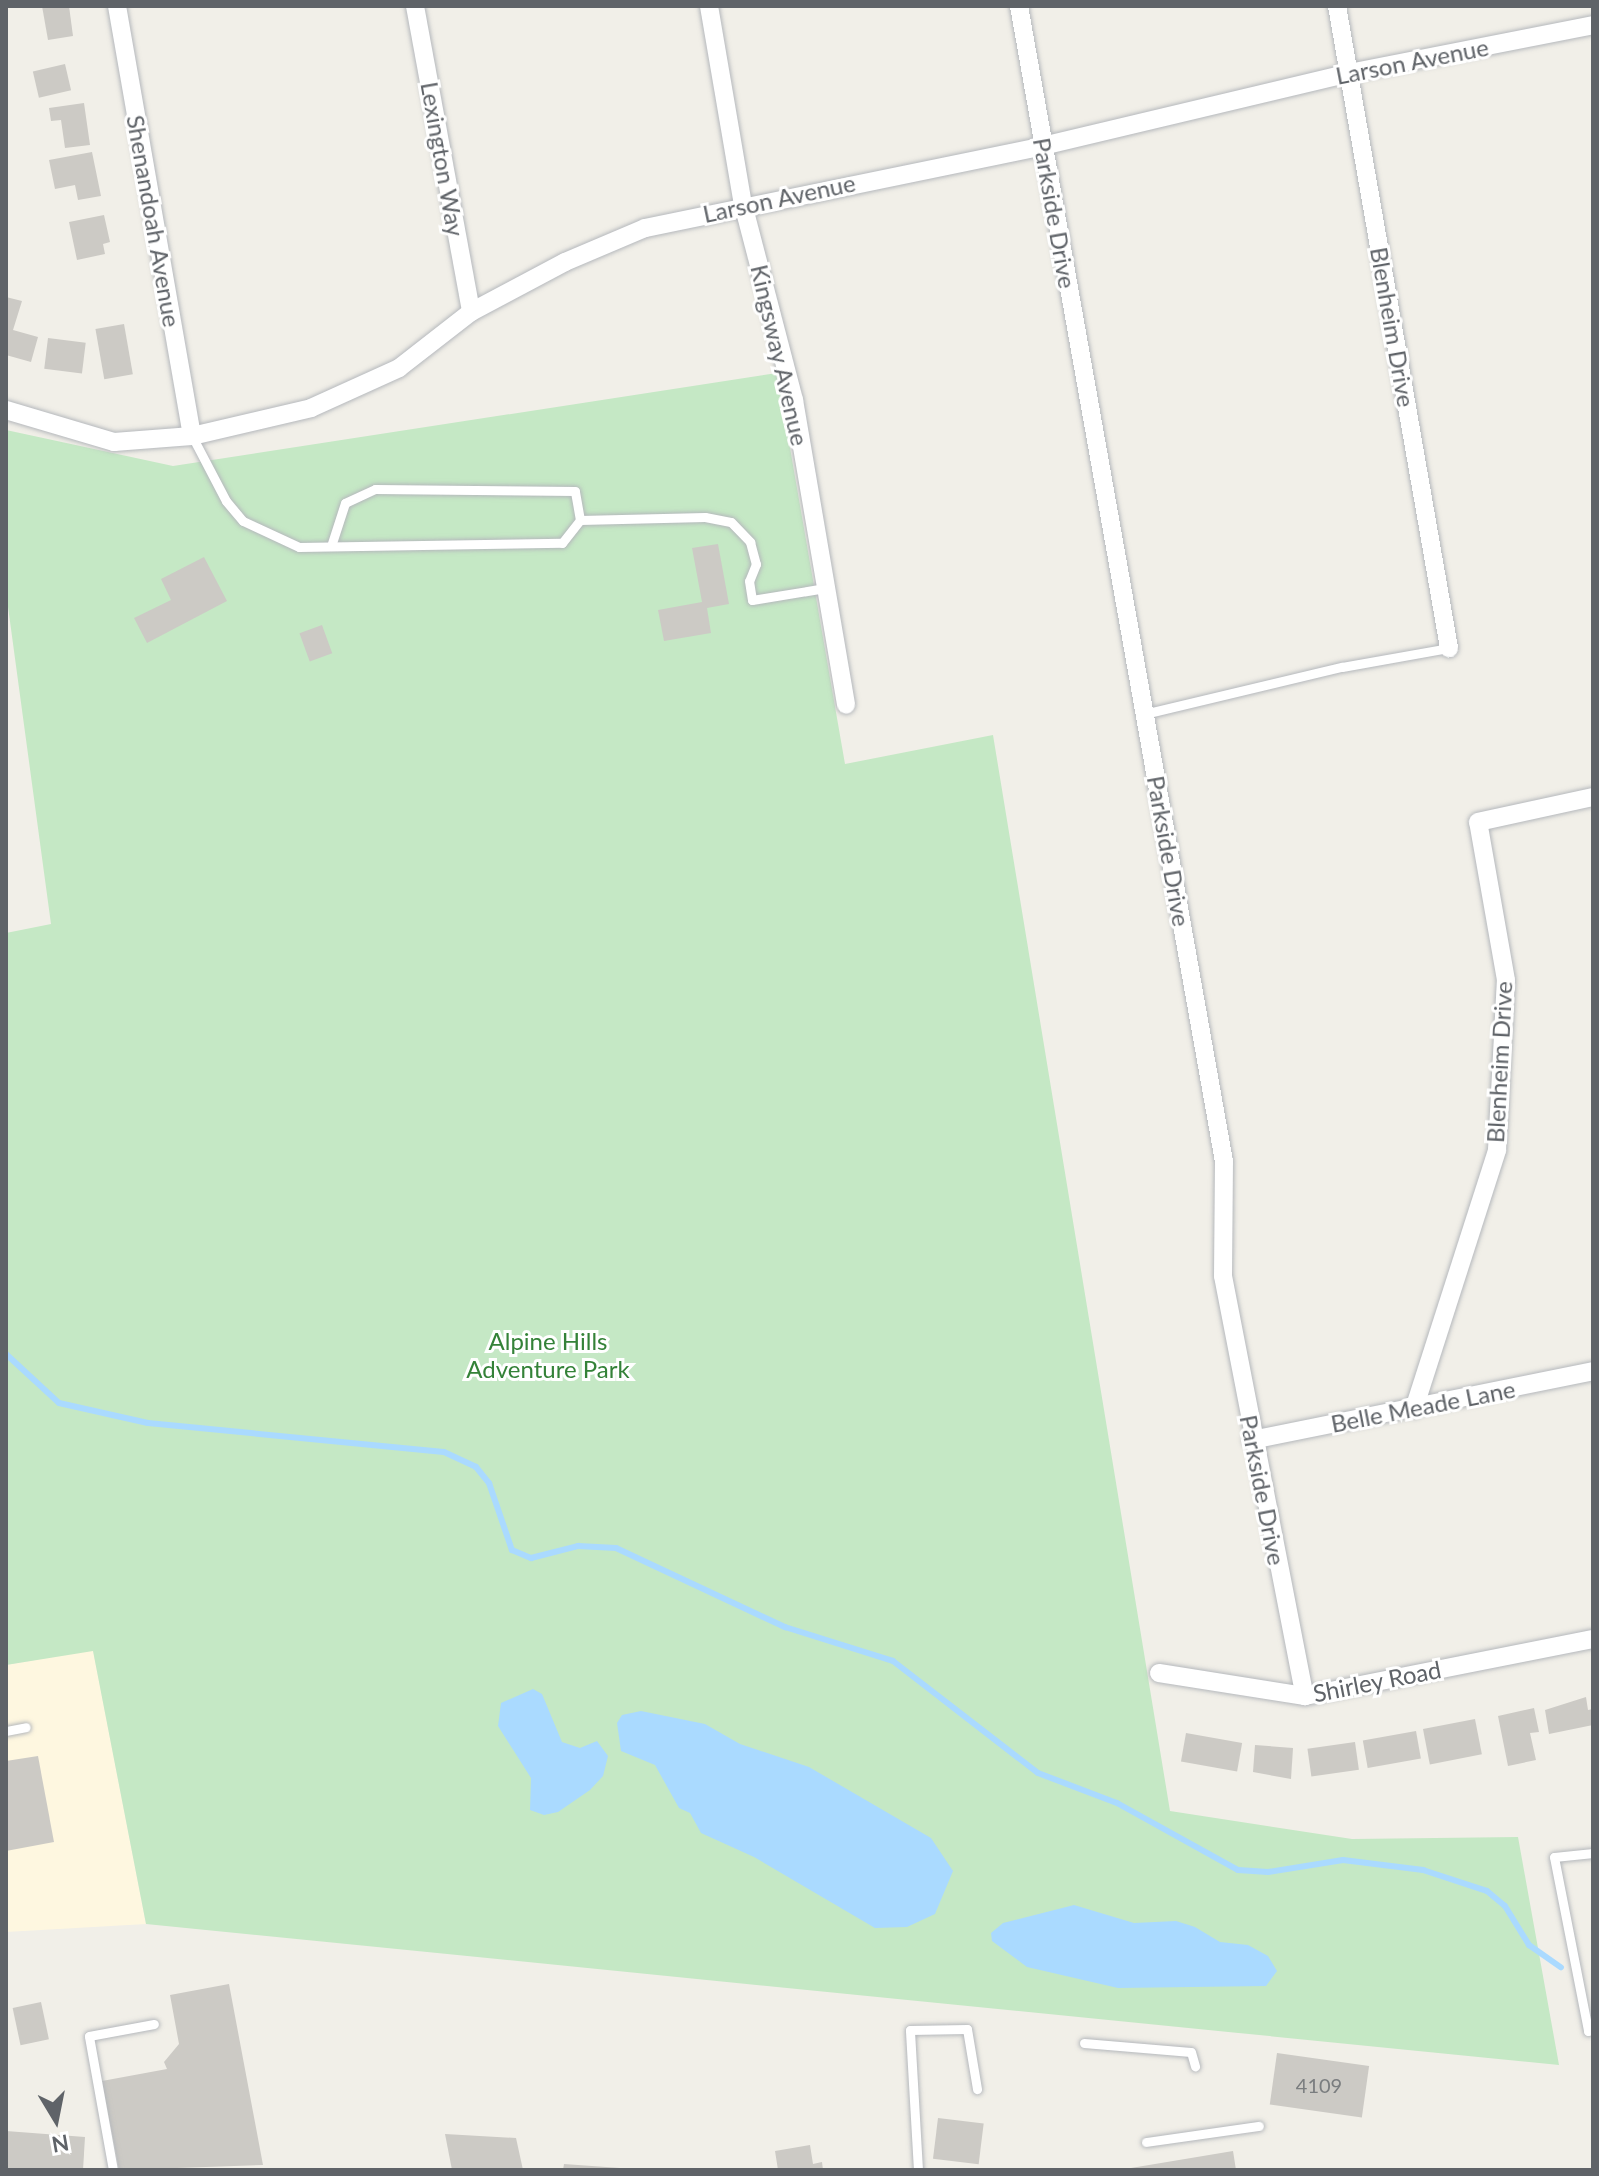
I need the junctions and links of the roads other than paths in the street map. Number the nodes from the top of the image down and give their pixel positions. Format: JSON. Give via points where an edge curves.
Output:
{"nodes":[{"id":1,"x":117,"y":6,"type":"edge"},
{"id":2,"x":415,"y":6,"type":"edge"},
{"id":3,"x":709,"y":6,"type":"edge"},
{"id":4,"x":1019,"y":6,"type":"edge"},
{"id":5,"x":1337,"y":6,"type":"edge"},
{"id":6,"x":1593,"y":25,"type":"edge"},
{"id":7,"x":1349,"y":73,"type":"junction"},
{"id":8,"x":1043,"y":146,"type":"junction"},
{"id":9,"x":743,"y":204,"type":"junction"},
{"id":10,"x":471,"y":312,"type":"junction"},
{"id":11,"x":6,"y":410,"type":"edge"},
{"id":12,"x":192,"y":436,"type":"junction"},
{"id":13,"x":580,"y":520,"type":"junction"},
{"id":14,"x":331,"y":546,"type":"junction"},
{"id":15,"x":825,"y":588,"type":"junction"},
{"id":16,"x":1449,"y":648,"type":"joint"},
{"id":17,"x":846,"y":705,"type":"dead end"},
{"id":18,"x":1144,"y":714,"type":"junction"},
{"id":19,"x":1593,"y":797,"type":"edge"},
{"id":20,"x":1593,"y":1371,"type":"edge"},
{"id":21,"x":1414,"y":1409,"type":"junction"},
{"id":22,"x":1252,"y":1440,"type":"junction"},
{"id":23,"x":1593,"y":1639,"type":"edge"},
{"id":24,"x":1159,"y":1673,"type":"dead end"},
{"id":25,"x":1305,"y":1696,"type":"junction"},
{"id":26,"x":26,"y":1727,"type":"dead end"},
{"id":27,"x":6,"y":1731,"type":"edge"},
{"id":28,"x":1593,"y":1853,"type":"edge"},
{"id":29,"x":154,"y":2024,"type":"dead end"},
{"id":30,"x":1593,"y":2029,"type":"edge"},
{"id":31,"x":1084,"y":2043,"type":"dead end"},
{"id":32,"x":1195,"y":2066,"type":"dead end"},
{"id":33,"x":977,"y":2089,"type":"dead end"},
{"id":34,"x":1259,"y":2126,"type":"dead end"},
{"id":35,"x":1146,"y":2142,"type":"dead end"},
{"id":36,"x":113,"y":2170,"type":"edge"},
{"id":37,"x":918,"y":2170,"type":"edge"}],
"edges":[{"from":1,"to":12,"type":"street","name":"Shenandoah Avenue"},
{"from":2,"to":10,"type":"street","name":"Lexington Way"},
{"from":3,"to":9,"type":"street","name":"Kingsway Avenue"},
{"from":4,"to":8,"type":"street","name":"Parkside Drive"},
{"from":5,"to":7,"type":"street","name":"Blenheim Drive"},
{"from":6,"to":7,"type":"street","name":"Larson Avenue"},
{"from":7,"to":8,"type":"street","name":"Larson Avenue"},
{"from":7,"to":16,"type":"street","name":"Blenheim Drive"},
{"from":8,"to":9,"type":"street","name":"Larson Avenue"},
{"from":8,"to":18,"type":"street","name":"Parkside Drive"},
{"from":9,"to":10,"type":"street","name":"Larson Avenue","via":[[645,228],[565,262]]},
{"from":9,"to":15,"type":"street","name":"Kingsway Avenue","via":[[794,400]]},
{"from":10,"to":12,"type":"street","name":"Larson Avenue","via":[[399,368],[311,408]]},
{"from":11,"to":12,"type":"street","name":"Larson Avenue","via":[[114,442]]},
{"from":12,"to":14,"type":"lane","via":[[226,501],[243,521],[299,547]]},
{"from":13,"to":14,"type":"lane","via":[[562,543]]},
{"from":13,"to":14,"type":"lane","via":[[575,491],[375,489],[345,503]]},
{"from":13,"to":15,"type":"lane","via":[[705,517],[731,522],[750,542],[756,564],[749,581],[752,600]]},
{"from":15,"to":17,"type":"street","name":"Kingsway Avenue"},
{"from":16,"to":18,"type":"lane","via":[[1342,667]]},
{"from":18,"to":22,"type":"street","name":"Parkside Drive","via":[[1224,1161],[1223,1276]]},
{"from":19,"to":21,"type":"street","name":"Blenheim Drive","via":[[1478,822],[1506,980],[1497,1150]]},
{"from":20,"to":21,"type":"street","name":"Belle Meade Lane"},
{"from":21,"to":22,"type":"street","name":"Belle Meade Lane"},
{"from":22,"to":25,"type":"street","name":"Parkside Drive"},
{"from":23,"to":25,"type":"street","name":"Shirley Road"},
{"from":24,"to":25,"type":"street","name":"Shirley Road"},
{"from":26,"to":27,"type":"lane"},
{"from":28,"to":30,"type":"lane","via":[[1554,1857],[1588,2031]]},
{"from":29,"to":36,"type":"lane","via":[[89,2036]]},
{"from":31,"to":32,"type":"lane","via":[[1191,2052]]},
{"from":33,"to":37,"type":"lane","via":[[967,2029],[910,2030]]},
{"from":34,"to":35,"type":"lane"}]}
